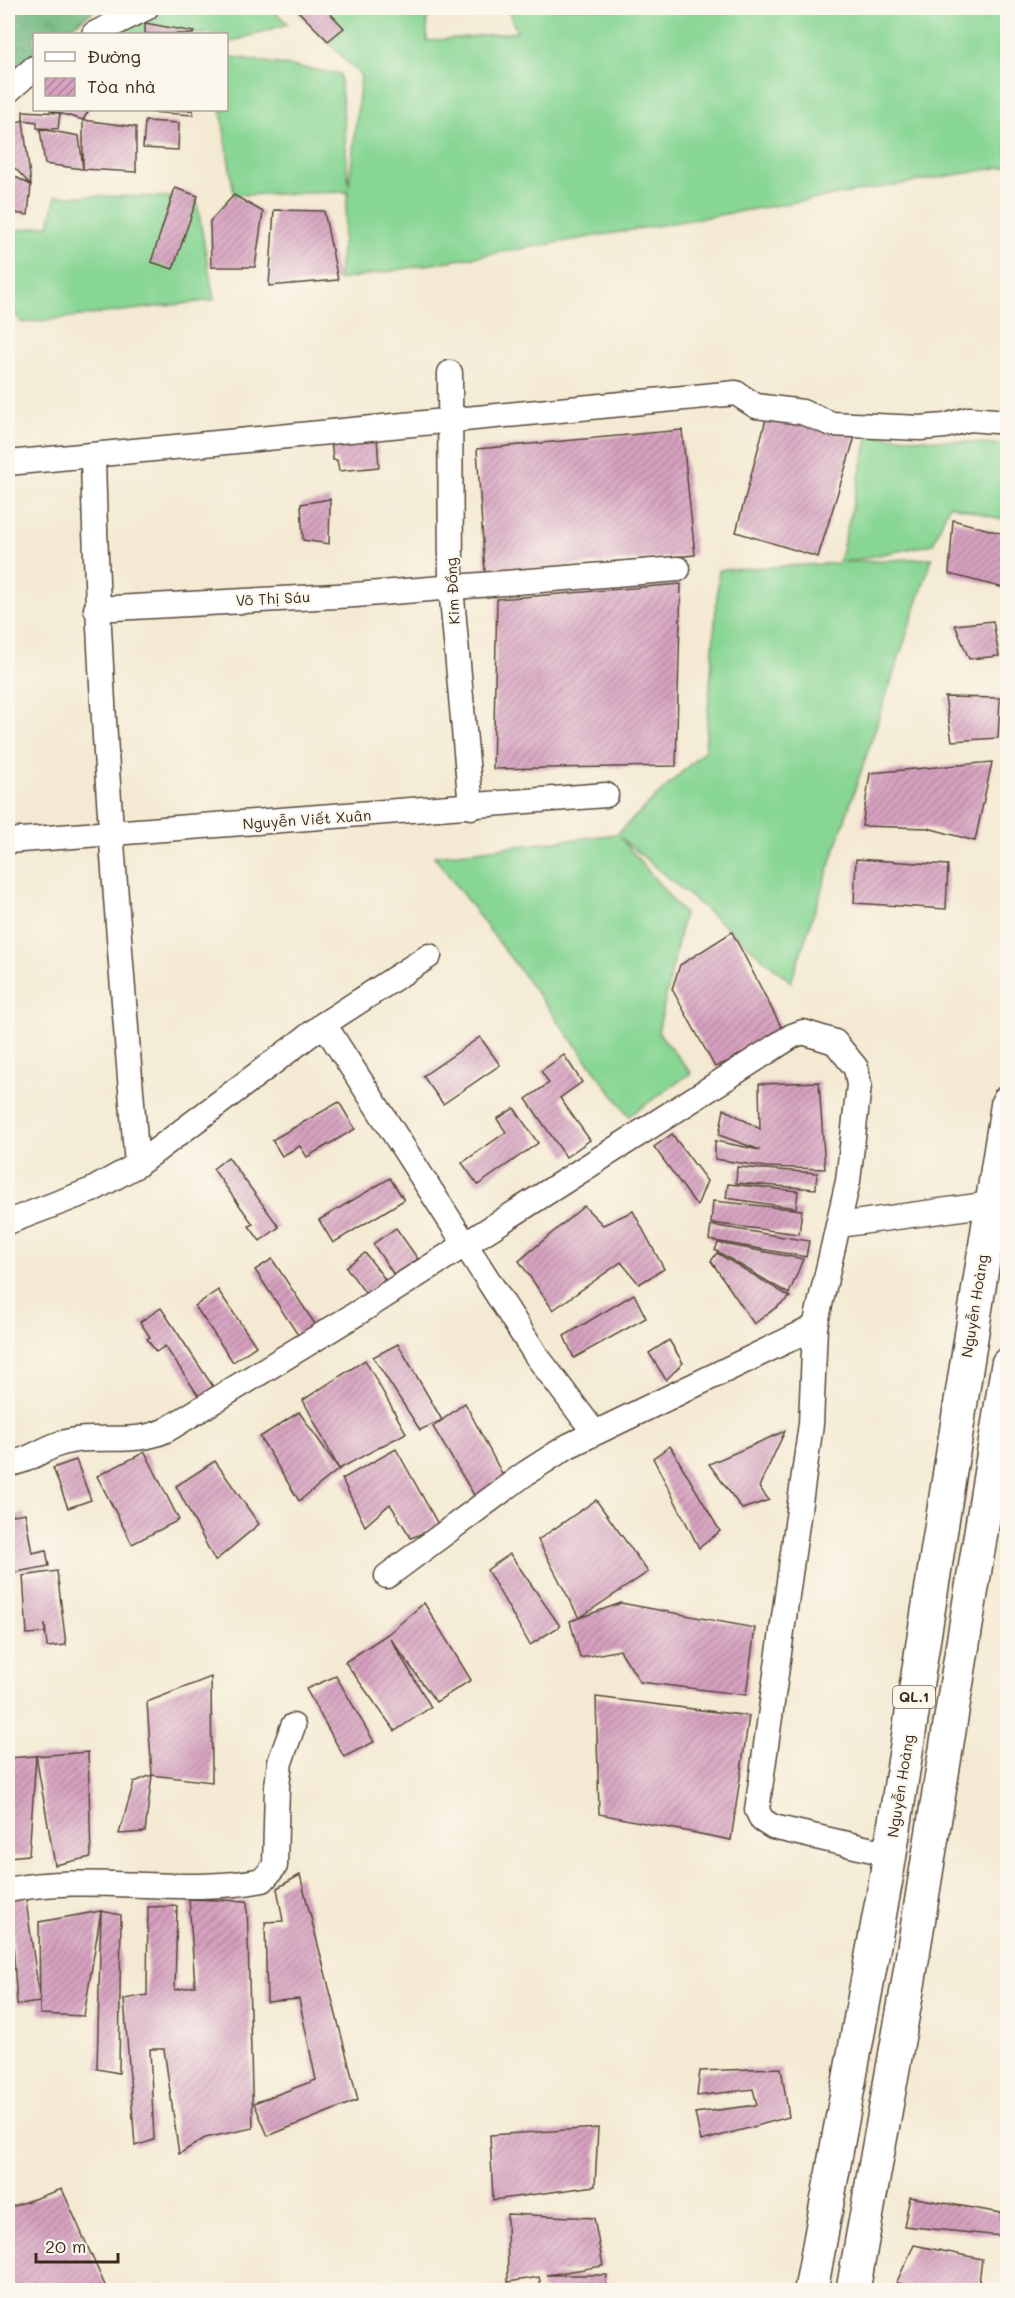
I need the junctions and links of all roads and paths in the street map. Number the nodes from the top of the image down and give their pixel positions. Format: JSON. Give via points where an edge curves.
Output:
{"nodes":[{"id":1,"x":146,"y":8,"type":"edge"},
{"id":2,"x":96,"y":33,"type":"edge"},
{"id":3,"x":33,"y":69,"type":"edge"},
{"id":4,"x":8,"y":91,"type":"edge"},
{"id":5,"x":450,"y":373,"type":"dead end"},
{"id":6,"x":450,"y":422,"type":"junction"},
{"id":7,"x":1008,"y":422,"type":"edge"},
{"id":8,"x":93,"y":456,"type":"junction"},
{"id":9,"x":8,"y":463,"type":"edge"},
{"id":10,"x":678,"y":569,"type":"dead end"},
{"id":11,"x":451,"y":587,"type":"junction"},
{"id":12,"x":96,"y":609,"type":"junction"},
{"id":13,"x":606,"y":795,"type":"dead end"},
{"id":14,"x":471,"y":807,"type":"junction"},
{"id":15,"x":110,"y":835,"type":"junction"},
{"id":16,"x":8,"y":841,"type":"edge"},
{"id":17,"x":429,"y":956,"type":"dead end"},
{"id":18,"x":324,"y":1024,"type":"junction"},
{"id":19,"x":1008,"y":1102,"type":"edge"},
{"id":20,"x":137,"y":1165,"type":"junction"},
{"id":21,"x":991,"y":1204,"type":"junction"},
{"id":22,"x":8,"y":1222,"type":"edge"},
{"id":23,"x":839,"y":1225,"type":"junction"},
{"id":24,"x":464,"y":1244,"type":"junction"},
{"id":25,"x":815,"y":1327,"type":"junction"},
{"id":26,"x":1008,"y":1364,"type":"edge"},
{"id":27,"x":594,"y":1432,"type":"junction"},
{"id":28,"x":8,"y":1464,"type":"edge"},
{"id":29,"x":387,"y":1576,"type":"dead end"},
{"id":30,"x":293,"y":1726,"type":"dead end"},
{"id":31,"x":890,"y":1854,"type":"junction"},
{"id":32,"x":8,"y":1890,"type":"edge"},
{"id":33,"x":811,"y":2290,"type":"edge"},
{"id":34,"x":853,"y":2290,"type":"edge"}],
"edges":[{"from":1,"to":2,"type":"street"},
{"from":3,"to":4,"type":"street"},
{"from":5,"to":6,"type":"street","name":"Kim Đồng"},
{"from":6,"to":7,"type":"street","via":[[736,393],[756,406],[802,412],[839,425],[920,428],[969,419]]},
{"from":6,"to":8,"type":"street"},
{"from":6,"to":11,"type":"street","name":"Kim Đồng"},
{"from":8,"to":9,"type":"street"},
{"from":8,"to":12,"type":"street"},
{"from":10,"to":11,"type":"street","name":"Võ Thị Sáu"},
{"from":11,"to":12,"type":"street","name":"Võ Thị Sáu"},
{"from":11,"to":14,"type":"street","name":"Kim Đồng"},
{"from":12,"to":15,"type":"street"},
{"from":13,"to":14,"type":"street","name":"Nguyễn Viết Xuân"},
{"from":14,"to":15,"type":"street","name":"Nguyễn Viết Xuân"},
{"from":15,"to":16,"type":"street","name":"Nguyễn Viết Xuân"},
{"from":15,"to":20,"type":"street"},
{"from":17,"to":18,"type":"street"},
{"from":18,"to":20,"type":"street"},
{"from":18,"to":24,"type":"street"},
{"from":19,"to":21,"type":"highway","name":"Nguyễn Hoàng","number":"QL.1"},
{"from":20,"to":22,"type":"street","via":[[92,1190]]},
{"from":21,"to":23,"type":"street"},
{"from":21,"to":31,"type":"highway","name":"Nguyễn Hoàng","number":"QL.1"},
{"from":23,"to":24,"type":"street","via":[[857,1111],[856,1068],[835,1042],[803,1032],[775,1045]]},
{"from":23,"to":25,"type":"street"},
{"from":24,"to":27,"type":"street","via":[[536,1355]]},
{"from":24,"to":28,"type":"street","via":[[317,1339],[155,1436],[58,1444]]},
{"from":25,"to":27,"type":"street"},
{"from":25,"to":31,"type":"street","via":[[811,1424],[757,1810],[762,1820],[773,1827]]},
{"from":26,"to":34,"type":"highway","number":"QL.1","via":[[908,1985]]},
{"from":27,"to":29,"type":"street","via":[[526,1473]]},
{"from":30,"to":32,"type":"street","via":[[280,1762],[275,1866],[263,1880],[209,1886],[55,1885]]},
{"from":31,"to":33,"type":"highway","name":"Nguyễn Hoàng","number":"QL.1"}]}
